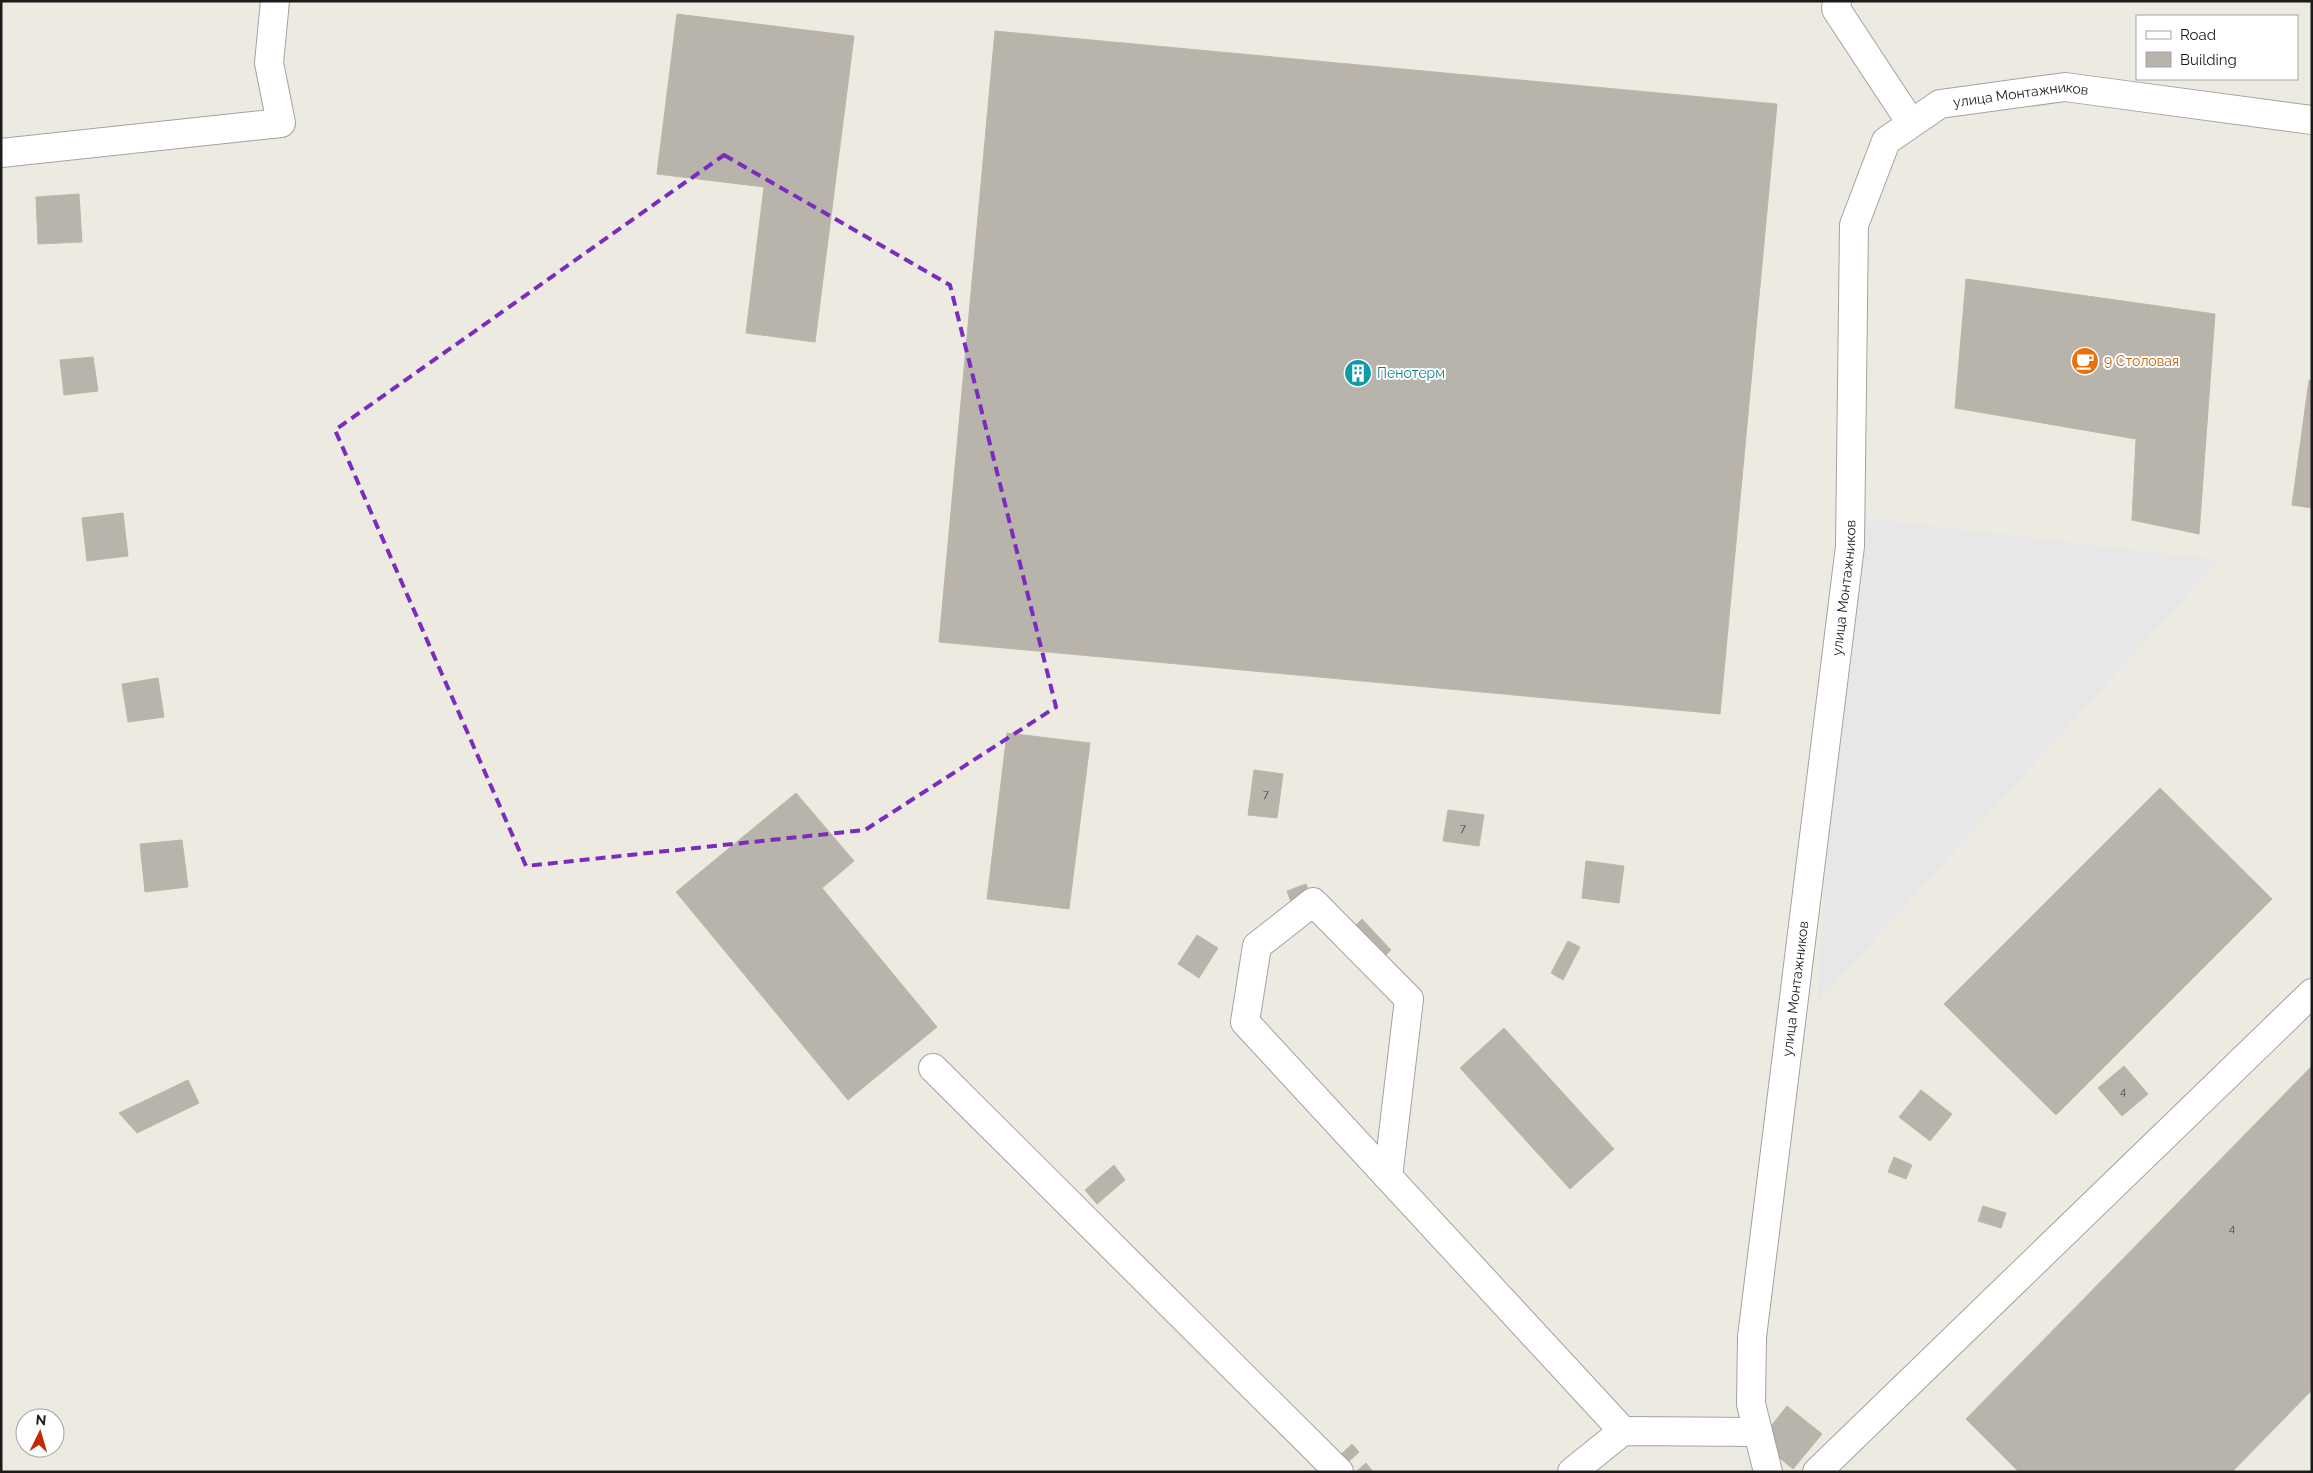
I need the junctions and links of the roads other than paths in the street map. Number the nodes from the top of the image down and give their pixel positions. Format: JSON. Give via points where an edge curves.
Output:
{"nodes":[{"id":1,"x":275,"y":1,"type":"edge"},
{"id":2,"x":1831,"y":4,"type":"edge"},
{"id":3,"x":2312,"y":120,"type":"edge"},
{"id":4,"x":1911,"y":124,"type":"junction"},
{"id":5,"x":1,"y":153,"type":"edge"},
{"id":6,"x":2312,"y":993,"type":"edge"},
{"id":7,"x":933,"y":1068,"type":"dead end"},
{"id":8,"x":1388,"y":1177,"type":"junction"},
{"id":9,"x":1623,"y":1431,"type":"junction"},
{"id":10,"x":1758,"y":1432,"type":"junction"},
{"id":11,"x":1339,"y":1472,"type":"edge"},
{"id":12,"x":1572,"y":1472,"type":"edge"},
{"id":13,"x":1768,"y":1472,"type":"edge"},
{"id":14,"x":1817,"y":1472,"type":"edge"}],
"edges":[{"from":1,"to":5,"type":"street","via":[[269,63],[281,123]]},
{"from":2,"to":4,"type":"street"},
{"from":3,"to":4,"type":"street","name":"улица Монтажников","via":[[2065,87],[1940,104]]},
{"from":4,"to":10,"type":"street","name":"улица Монтажников","via":[[1886,141],[1854,225],[1850,546],[1752,1337],[1751,1404]]},
{"from":6,"to":14,"type":"street"},
{"from":7,"to":11,"type":"street"},
{"from":8,"to":8,"type":"street","via":[[1245,1022],[1257,946],[1313,902],[1409,999]]},
{"from":8,"to":9,"type":"street"},
{"from":9,"to":10,"type":"street"},
{"from":9,"to":12,"type":"street"},
{"from":10,"to":13,"type":"street","name":"улица Монтажников"}]}
